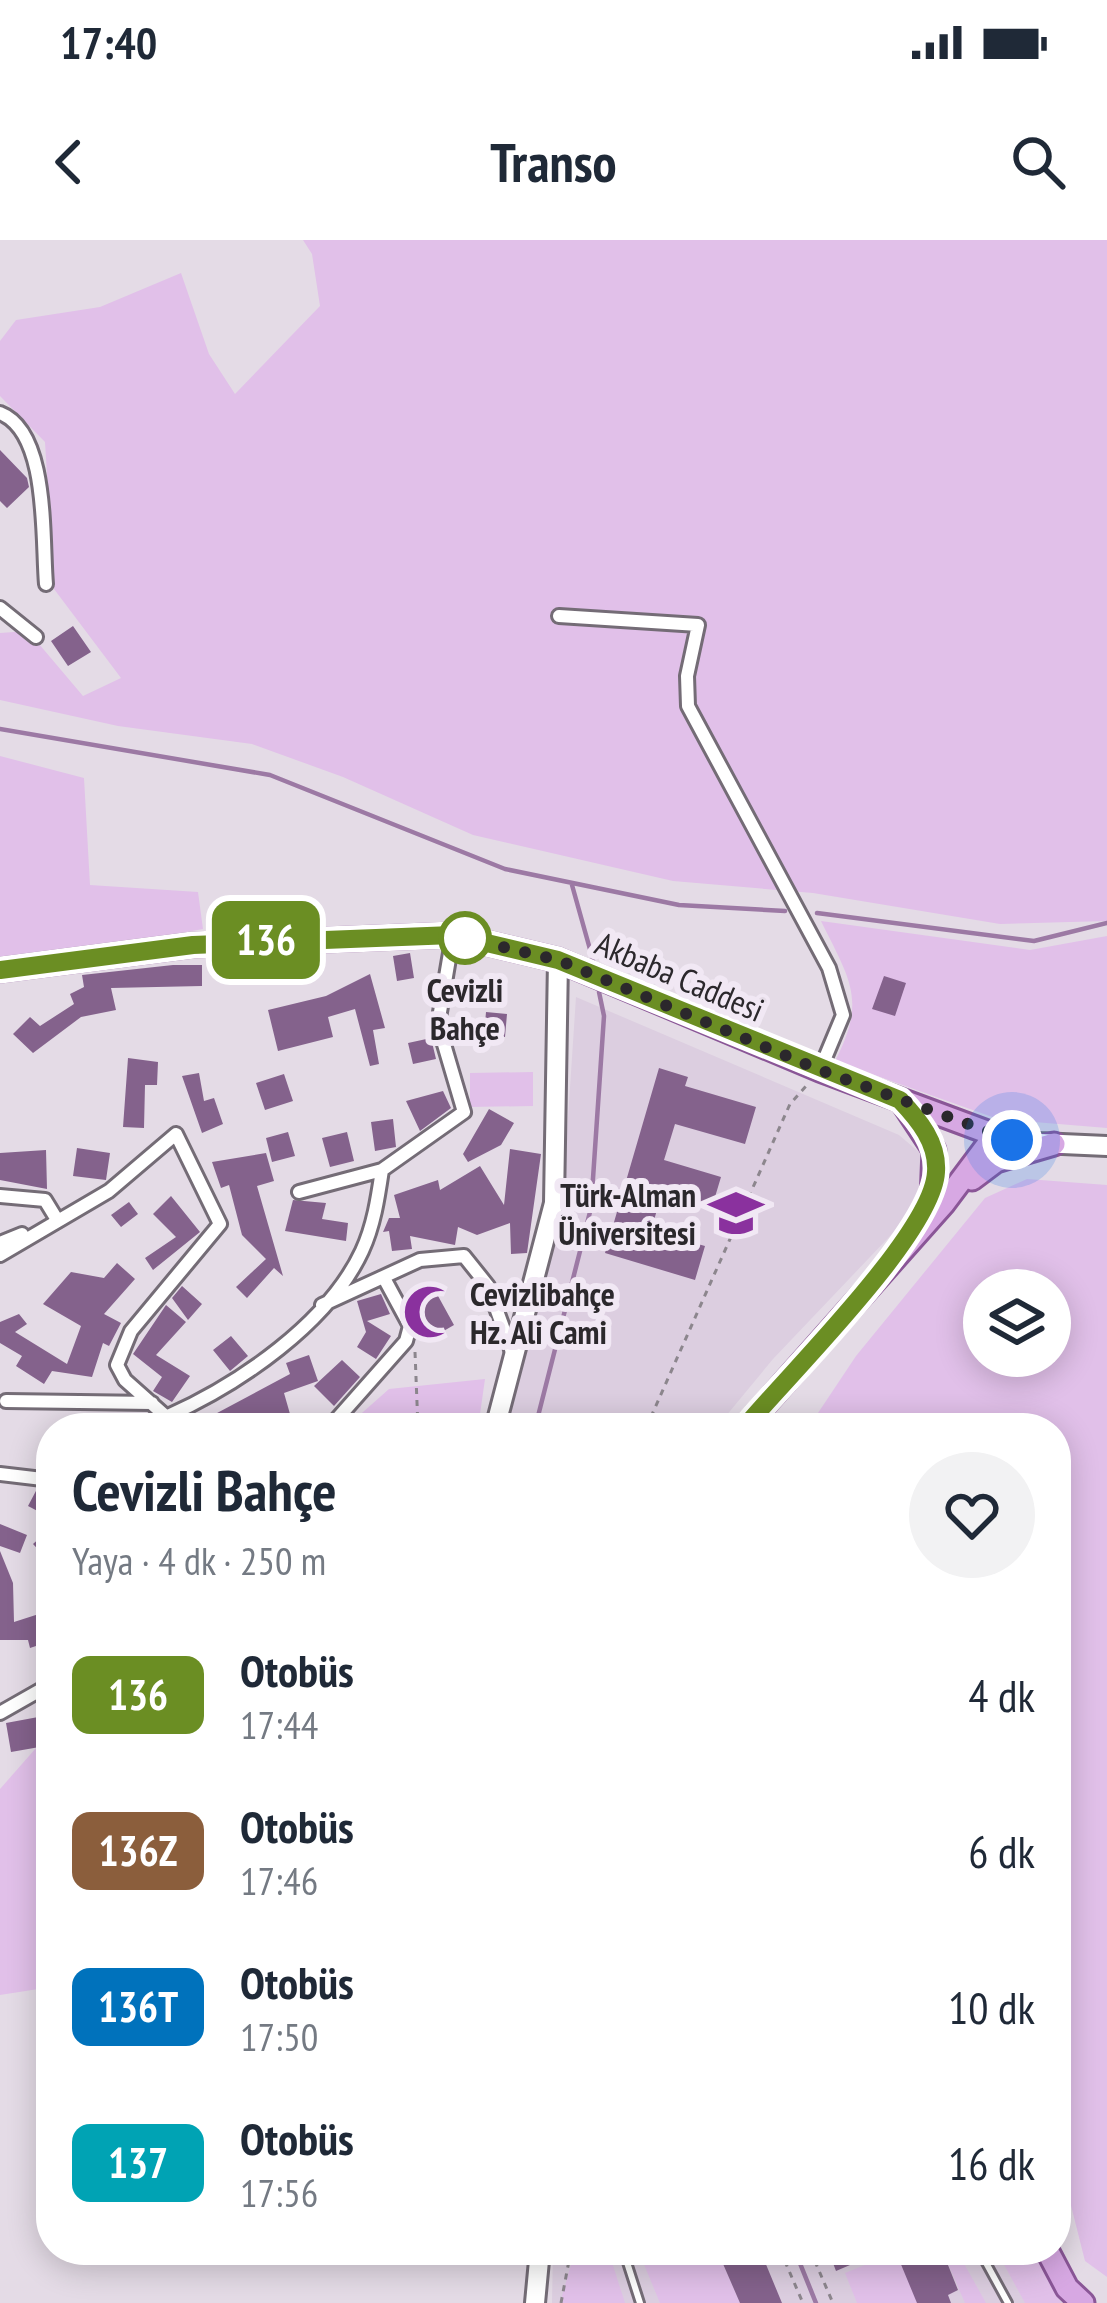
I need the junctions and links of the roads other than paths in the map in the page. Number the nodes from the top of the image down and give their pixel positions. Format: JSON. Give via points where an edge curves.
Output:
{"nodes":[{"id":1,"x":0,"y":413,"type":"edge"},
{"id":2,"x":46,"y":584,"type":"dead end"},
{"id":3,"x":0,"y":608,"type":"edge"},
{"id":4,"x":560,"y":616,"type":"dead end"},
{"id":5,"x":36,"y":638,"type":"dead end"},
{"id":6,"x":453,"y":935,"type":"junction"},
{"id":7,"x":558,"y":960,"type":"junction"},
{"id":8,"x":0,"y":970,"type":"edge"},
{"id":9,"x":820,"y":1070,"type":"junction"},
{"id":10,"x":900,"y":1100,"type":"junction"},
{"id":11,"x":986,"y":1132,"type":"junction"},
{"id":12,"x":1054,"y":1144,"type":"junction"},
{"id":13,"x":1107,"y":1146,"type":"edge"},
{"id":14,"x":382,"y":1170,"type":"junction"},
{"id":15,"x":299,"y":1192,"type":"dead end"},
{"id":16,"x":0,"y":1196,"type":"edge"},
{"id":17,"x":938,"y":1201,"type":"junction"},
{"id":18,"x":60,"y":1216,"type":"junction"},
{"id":19,"x":0,"y":1243,"type":"edge"},
{"id":20,"x":0,"y":1255,"type":"edge"},
{"id":21,"x":384,"y":1278,"type":"junction"},
{"id":22,"x":321,"y":1306,"type":"junction"},
{"id":23,"x":513,"y":1358,"type":"junction"},
{"id":24,"x":6,"y":1401,"type":"dead end"},
{"id":25,"x":152,"y":1403,"type":"junction"},
{"id":26,"x":164,"y":1413,"type":"edge"},
{"id":27,"x":174,"y":1413,"type":"edge"},
{"id":28,"x":344,"y":1413,"type":"edge"},
{"id":29,"x":499,"y":1413,"type":"edge"},
{"id":30,"x":757,"y":1413,"type":"edge"},
{"id":31,"x":0,"y":1474,"type":"edge"},
{"id":32,"x":36,"y":1478,"type":"edge"},
{"id":33,"x":36,"y":1693,"type":"edge"},
{"id":34,"x":0,"y":1713,"type":"edge"},
{"id":35,"x":538,"y":2265,"type":"edge"},
{"id":36,"x":627,"y":2265,"type":"edge"},
{"id":37,"x":987,"y":2265,"type":"edge"},
{"id":38,"x":1054,"y":2265,"type":"edge"},
{"id":39,"x":535,"y":2303,"type":"edge"},
{"id":40,"x":640,"y":2303,"type":"edge"},
{"id":41,"x":1008,"y":2303,"type":"edge"},
{"id":42,"x":1083,"y":2303,"type":"edge"}],
"edges":[{"from":1,"to":2,"type":"street","via":[[32,443]]},
{"from":3,"to":5,"type":"street"},
{"from":4,"to":9,"type":"street","via":[[698,625],[688,706],[829,968],[843,1015]]},
{"from":6,"to":7,"type":"main road","name":"Akbaba Caddesi"},
{"from":6,"to":8,"type":"main road","name":"Akbaba Caddesi","via":[[193,945]]},
{"from":6,"to":14,"type":"street","via":[[439,1024],[464,1112]]},
{"from":7,"to":9,"type":"main road","name":"Akbaba Caddesi"},
{"from":7,"to":23,"type":"street","via":[[554,1203]]},
{"from":9,"to":10,"type":"main road","name":"Akbaba Caddesi"},
{"from":10,"to":11,"type":"main road","name":"Akbaba Caddesi"},
{"from":10,"to":17,"type":"main road","via":[[934,1150]]},
{"from":11,"to":12,"type":"street","name":"Akbaba Caddesi"},
{"from":11,"to":17,"type":"main road"},
{"from":12,"to":13,"type":"street","name":"Akbaba Caddesi"},
{"from":12,"to":17,"type":"main road","via":[[988,1166]]},
{"from":14,"to":15,"type":"street"},
{"from":14,"to":22,"type":"street","via":[[361,1254]]},
{"from":16,"to":18,"type":"street","via":[[45,1200]]},
{"from":17,"to":30,"type":"main road"},
{"from":18,"to":19,"type":"street"},
{"from":18,"to":20,"type":"street"},
{"from":18,"to":25,"type":"street","via":[[110,1191],[176,1134],[191,1160],[220,1224],[130,1331],[117,1365]]},
{"from":21,"to":22,"type":"street"},
{"from":21,"to":23,"type":"street","via":[[420,1260],[464,1256],[488,1286]]},
{"from":21,"to":28,"type":"street","via":[[410,1326],[406,1341]]},
{"from":22,"to":27,"type":"street","via":[[277,1352]]},
{"from":23,"to":29,"type":"street"},
{"from":24,"to":25,"type":"street"},
{"from":25,"to":26,"type":"street"},
{"from":31,"to":32,"type":"street"},
{"from":33,"to":34,"type":"street"},
{"from":35,"to":39,"type":"street"},
{"from":36,"to":40,"type":"lane"},
{"from":37,"to":41,"type":"lane"},
{"from":38,"to":42,"type":"main road"}]}
